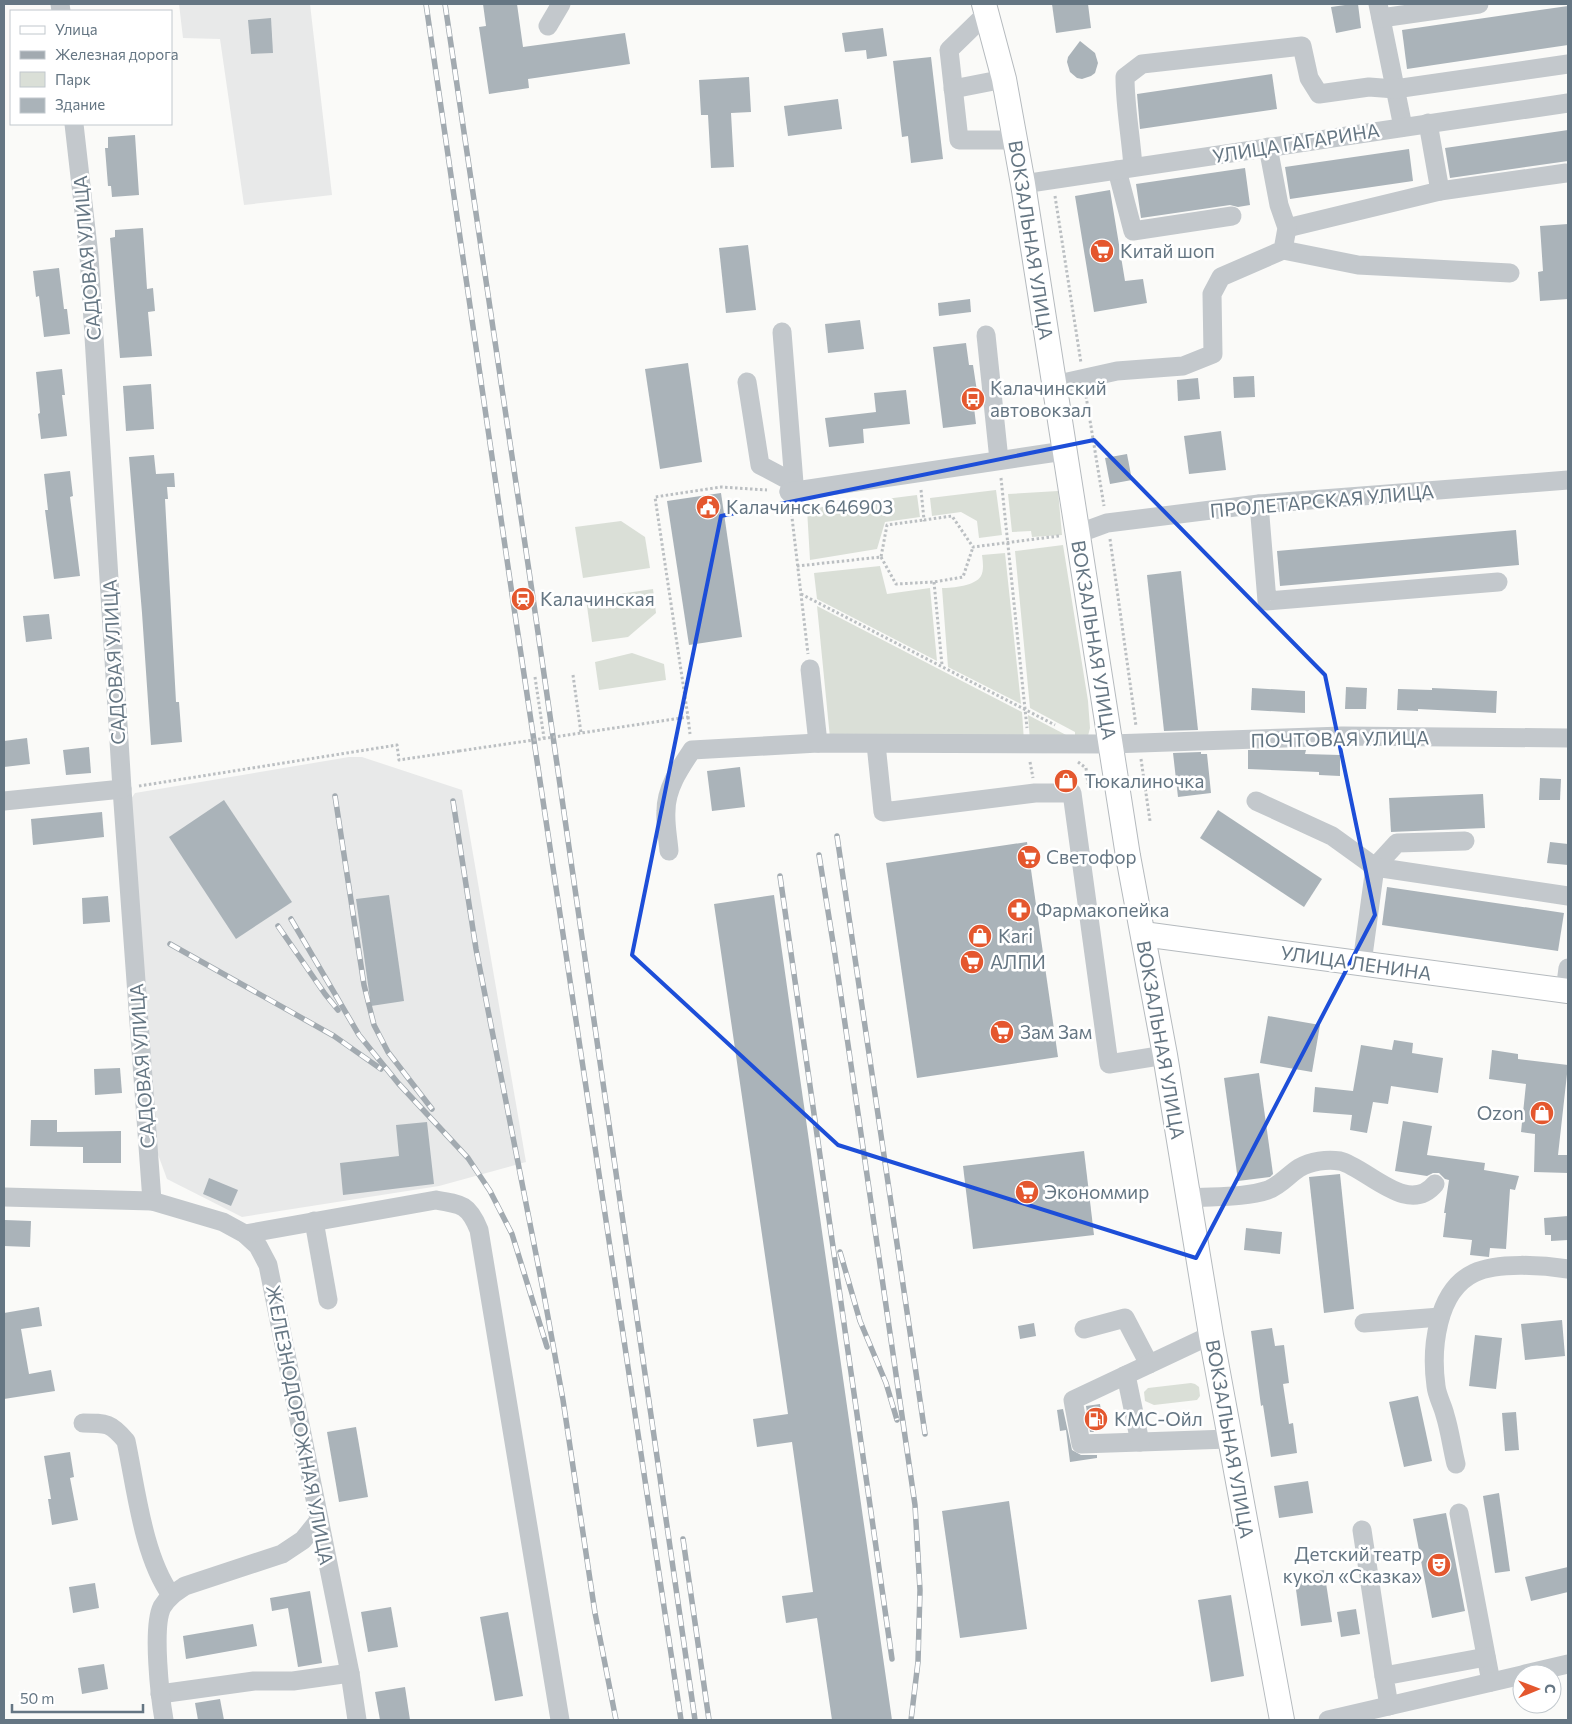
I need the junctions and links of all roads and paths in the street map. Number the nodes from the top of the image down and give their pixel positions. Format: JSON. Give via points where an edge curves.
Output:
{"nodes":[{"id":1,"x":560,"y":4,"type":"edge"},
{"id":2,"x":1479,"y":4,"type":"edge"},
{"id":3,"x":985,"y":8,"type":"edge"},
{"id":4,"x":1380,"y":11,"type":"edge"},
{"id":5,"x":548,"y":26,"type":"dead end"},
{"id":6,"x":1568,"y":64,"type":"edge"},
{"id":7,"x":1004,"y":79,"type":"junction"},
{"id":8,"x":953,"y":89,"type":"junction"},
{"id":9,"x":1395,"y":89,"type":"junction"},
{"id":10,"x":1568,"y":103,"type":"edge"},
{"id":11,"x":1428,"y":123,"type":"junction"},
{"id":12,"x":74,"y":125,"type":"edge"},
{"id":13,"x":1402,"y":127,"type":"junction"},
{"id":14,"x":1015,"y":140,"type":"junction"},
{"id":15,"x":1268,"y":147,"type":"junction"},
{"id":16,"x":1126,"y":169,"type":"junction"},
{"id":17,"x":1566,"y":173,"type":"dead end"},
{"id":18,"x":1052,"y":180,"type":"junction"},
{"id":19,"x":1023,"y":184,"type":"junction"},
{"id":20,"x":1440,"y":191,"type":"junction"},
{"id":21,"x":1232,"y":216,"type":"dead end"},
{"id":22,"x":1287,"y":228,"type":"junction"},
{"id":23,"x":1283,"y":250,"type":"junction"},
{"id":24,"x":1510,"y":272,"type":"dead end"},
{"id":25,"x":782,"y":332,"type":"dead end"},
{"id":26,"x":986,"y":335,"type":"dead end"},
{"id":27,"x":1083,"y":378,"type":"junction"},
{"id":28,"x":747,"y":382,"type":"dead end"},
{"id":29,"x":1054,"y":384,"type":"junction"},
{"id":30,"x":1064,"y":451,"type":"junction"},
{"id":31,"x":999,"y":460,"type":"junction"},
{"id":32,"x":918,"y":472,"type":"junction"},
{"id":33,"x":1568,"y":480,"type":"edge"},
{"id":34,"x":791,"y":487,"type":"junction"},
{"id":35,"x":1259,"y":504,"type":"junction"},
{"id":36,"x":924,"y":520,"type":"junction"},
{"id":37,"x":1107,"y":523,"type":"junction"},
{"id":38,"x":1077,"y":534,"type":"junction"},
{"id":39,"x":1009,"y":542,"type":"junction"},
{"id":40,"x":973,"y":547,"type":"junction"},
{"id":41,"x":881,"y":557,"type":"junction"},
{"id":42,"x":797,"y":566,"type":"junction"},
{"id":43,"x":934,"y":582,"type":"junction"},
{"id":44,"x":1498,"y":582,"type":"dead end"},
{"id":45,"x":800,"y":593,"type":"junction"},
{"id":46,"x":942,"y":666,"type":"junction"},
{"id":47,"x":810,"y":669,"type":"joint"},
{"id":48,"x":572,"y":675,"type":"dead end"},
{"id":49,"x":534,"y":677,"type":"dead end"},
{"id":50,"x":1026,"y":709,"type":"junction"},
{"id":51,"x":580,"y":733,"type":"junction"},
{"id":52,"x":1138,"y":734,"type":"dead end"},
{"id":53,"x":544,"y":738,"type":"junction"},
{"id":54,"x":1568,"y":738,"type":"edge"},
{"id":55,"x":818,"y":743,"type":"junction"},
{"id":56,"x":876,"y":744,"type":"junction"},
{"id":57,"x":1073,"y":744,"type":"junction"},
{"id":58,"x":1111,"y":744,"type":"junction"},
{"id":59,"x":1028,"y":745,"type":"junction"},
{"id":60,"x":1140,"y":754,"type":"dead end"},
{"id":61,"x":122,"y":789,"type":"junction"},
{"id":62,"x":1035,"y":793,"type":"junction"},
{"id":63,"x":4,"y":801,"type":"edge"},
{"id":64,"x":1256,"y":801,"type":"dead end"},
{"id":65,"x":1150,"y":821,"type":"dead end"},
{"id":66,"x":1465,"y":841,"type":"dead end"},
{"id":67,"x":669,"y":851,"type":"dead end"},
{"id":68,"x":1375,"y":867,"type":"junction"},
{"id":69,"x":1568,"y":896,"type":"edge"},
{"id":70,"x":1143,"y":934,"type":"junction"},
{"id":71,"x":1362,"y":963,"type":"junction"},
{"id":72,"x":1567,"y":983,"type":"edge"},
{"id":73,"x":1165,"y":1056,"type":"junction"},
{"id":74,"x":1435,"y":1184,"type":"dead end"},
{"id":75,"x":4,"y":1197,"type":"edge"},
{"id":76,"x":1188,"y":1198,"type":"junction"},
{"id":77,"x":152,"y":1201,"type":"junction"},
{"id":78,"x":314,"y":1221,"type":"junction"},
{"id":79,"x":245,"y":1234,"type":"junction"},
{"id":80,"x":1568,"y":1269,"type":"edge"},
{"id":81,"x":328,"y":1300,"type":"dead end"},
{"id":82,"x":1440,"y":1317,"type":"junction"},
{"id":83,"x":1364,"y":1322,"type":"dead end"},
{"id":84,"x":1084,"y":1329,"type":"dead end"},
{"id":85,"x":1211,"y":1335,"type":"junction"},
{"id":86,"x":1149,"y":1364,"type":"junction"},
{"id":87,"x":1126,"y":1375,"type":"junction"},
{"id":88,"x":83,"y":1423,"type":"dead end"},
{"id":89,"x":1229,"y":1439,"type":"junction"},
{"id":90,"x":1140,"y":1442,"type":"junction"},
{"id":91,"x":1456,"y":1464,"type":"dead end"},
{"id":92,"x":1459,"y":1513,"type":"dead end"},
{"id":93,"x":319,"y":1520,"type":"junction"},
{"id":94,"x":1362,"y":1530,"type":"dead end"},
{"id":95,"x":171,"y":1595,"type":"junction"},
{"id":96,"x":1486,"y":1657,"type":"junction"},
{"id":97,"x":350,"y":1673,"type":"junction"},
{"id":98,"x":1384,"y":1676,"type":"junction"},
{"id":99,"x":1512,"y":1677,"type":"edge"},
{"id":100,"x":1491,"y":1682,"type":"junction"},
{"id":101,"x":160,"y":1694,"type":"junction"},
{"id":102,"x":1389,"y":1706,"type":"junction"},
{"id":103,"x":164,"y":1720,"type":"edge"},
{"id":104,"x":357,"y":1720,"type":"edge"},
{"id":105,"x":560,"y":1720,"type":"edge"},
{"id":106,"x":1282,"y":1720,"type":"edge"},
{"id":107,"x":1328,"y":1720,"type":"edge"}],
"edges":[{"from":1,"to":5,"type":"street"},
{"from":2,"to":4,"type":"street"},
{"from":3,"to":7,"type":"main road","name":"ВОКЗАЛЬНАЯ УЛИЦА"},
{"from":3,"to":8,"type":"street","via":[[949,50]]},
{"from":4,"to":9,"type":"street"},
{"from":6,"to":9,"type":"street"},
{"from":7,"to":8,"type":"street"},
{"from":7,"to":14,"type":"main road","name":"ВОКЗАЛЬНАЯ УЛИЦА"},
{"from":8,"to":14,"type":"street","via":[[960,140]]},
{"from":9,"to":13,"type":"street"},
{"from":9,"to":16,"type":"street","via":[[1369,87],[1319,94],[1309,78],[1302,46],[1142,64],[1125,77],[1130,130]]},
{"from":10,"to":11,"type":"street","name":"УЛИЦА ГАГАРИНА"},
{"from":11,"to":13,"type":"street","name":"УЛИЦА ГАГАРИНА"},
{"from":11,"to":20,"type":"street"},
{"from":12,"to":61,"type":"street","name":"САДОВАЯ УЛИЦА","via":[[89,256]]},
{"from":13,"to":15,"type":"street","name":"УЛИЦА ГАГАРИНА"},
{"from":14,"to":19,"type":"main road","name":"ВОКЗАЛЬНАЯ УЛИЦА"},
{"from":15,"to":16,"type":"street","name":"УЛИЦА ГАГАРИНА"},
{"from":15,"to":22,"type":"street","via":[[1279,205]]},
{"from":16,"to":18,"type":"street","name":"УЛИЦА ГАГАРИНА"},
{"from":16,"to":21,"type":"street","via":[[1134,232]]},
{"from":17,"to":20,"type":"street"},
{"from":18,"to":19,"type":"street","name":"УЛИЦА ГАГАРИНА"},
{"from":18,"to":27,"type":"path"},
{"from":19,"to":29,"type":"main road","name":"ВОКЗАЛЬНАЯ УЛИЦА"},
{"from":20,"to":22,"type":"street"},
{"from":22,"to":23,"type":"street"},
{"from":23,"to":24,"type":"street","via":[[1358,265]]},
{"from":23,"to":27,"type":"street","via":[[1221,277],[1212,294],[1213,354],[1183,366],[1118,371]]},
{"from":25,"to":34,"type":"street"},
{"from":26,"to":31,"type":"street"},
{"from":27,"to":29,"type":"street"},
{"from":27,"to":37,"type":"path"},
{"from":28,"to":34,"type":"street","via":[[760,465]]},
{"from":29,"to":30,"type":"main road","name":"ВОКЗАЛЬНАЯ УЛИЦА"},
{"from":30,"to":31,"type":"street"},
{"from":30,"to":38,"type":"main road","name":"ВОКЗАЛЬНАЯ УЛИЦА"},
{"from":31,"to":32,"type":"street"},
{"from":31,"to":39,"type":"path"},
{"from":32,"to":34,"type":"street"},
{"from":32,"to":36,"type":"path"},
{"from":33,"to":35,"type":"street","name":"ПРОЛЕТАРСКАЯ УЛИЦА"},
{"from":34,"to":42,"type":"path"},
{"from":34,"to":51,"type":"path","via":[[721,487],[655,497],[688,717]]},
{"from":35,"to":37,"type":"street","name":"ПРОЛЕТАРСКАЯ УЛИЦА"},
{"from":35,"to":44,"type":"street","via":[[1267,602]]},
{"from":36,"to":40,"type":"path","via":[[952,516]]},
{"from":36,"to":41,"type":"path","via":[[887,525]]},
{"from":37,"to":38,"type":"street","name":"ПРОЛЕТАРСКАЯ УЛИЦА"},
{"from":37,"to":52,"type":"path"},
{"from":38,"to":39,"type":"path"},
{"from":38,"to":58,"type":"main road","name":"ВОКЗАЛЬНАЯ УЛИЦА"},
{"from":39,"to":40,"type":"path"},
{"from":39,"to":50,"type":"path"},
{"from":40,"to":43,"type":"path","via":[[963,577]]},
{"from":41,"to":42,"type":"path"},
{"from":41,"to":43,"type":"path","via":[[896,584]]},
{"from":42,"to":45,"type":"path"},
{"from":43,"to":46,"type":"path"},
{"from":45,"to":46,"type":"path"},
{"from":45,"to":47,"type":"path"},
{"from":46,"to":50,"type":"path"},
{"from":47,"to":55,"type":"street"},
{"from":48,"to":51,"type":"path"},
{"from":49,"to":53,"type":"path"},
{"from":50,"to":57,"type":"path","via":[[1072,734]]},
{"from":50,"to":59,"type":"path"},
{"from":51,"to":53,"type":"path","bridge":true},
{"from":53,"to":61,"type":"path","bridge":true,"via":[[399,760],[397,745]]},
{"from":54,"to":58,"type":"street","name":"ПОЧТОВАЯ УЛИЦА","via":[[1342,736]]},
{"from":55,"to":56,"type":"street","name":"ПОЧТОВАЯ УЛИЦА"},
{"from":55,"to":67,"type":"street","name":"ПОЧТОВАЯ УЛИЦА","via":[[692,750],[669,792],[666,810]]},
{"from":56,"to":59,"type":"street","name":"ПОЧТОВАЯ УЛИЦА"},
{"from":56,"to":62,"type":"street","via":[[883,812]]},
{"from":57,"to":58,"type":"street","name":"ПОЧТОВАЯ УЛИЦА"},
{"from":57,"to":59,"type":"street","name":"ПОЧТОВАЯ УЛИЦА"},
{"from":58,"to":70,"type":"main road","name":"ВОКЗАЛЬНАЯ УЛИЦА"},
{"from":59,"to":62,"type":"path"},
{"from":60,"to":65,"type":"path"},
{"from":61,"to":63,"type":"street"},
{"from":61,"to":77,"type":"street","name":"САДОВАЯ УЛИЦА"},
{"from":62,"to":73,"type":"street","via":[[1072,793],[1109,1064]]},
{"from":64,"to":68,"type":"street","via":[[1332,836]]},
{"from":66,"to":68,"type":"street","via":[[1397,843]]},
{"from":68,"to":69,"type":"street"},
{"from":68,"to":71,"type":"street"},
{"from":70,"to":71,"type":"main road","name":"УЛИЦА ЛЕНИНА"},
{"from":70,"to":73,"type":"main road","name":"ВОКЗАЛЬНАЯ УЛИЦА"},
{"from":71,"to":72,"type":"main road","name":"УЛИЦА ЛЕНИНА"},
{"from":73,"to":76,"type":"main road","name":"ВОКЗАЛЬНАЯ УЛИЦА"},
{"from":74,"to":76,"type":"street","via":[[1429,1192],[1416,1195],[1396,1192],[1342,1162],[1328,1160],[1299,1168],[1268,1190]]},
{"from":75,"to":77,"type":"street","name":"ЖЕЛЕЗНОДОРОЖНАЯ УЛИЦА"},
{"from":76,"to":85,"type":"main road","name":"ВОКЗАЛЬНАЯ УЛИЦА"},
{"from":77,"to":79,"type":"street","name":"ЖЕЛЕЗНОДОРОЖНАЯ УЛИЦА","via":[[223,1222]]},
{"from":78,"to":79,"type":"street"},
{"from":78,"to":81,"type":"street"},
{"from":78,"to":105,"type":"street","via":[[436,1200],[460,1203],[474,1216],[479,1230]]},
{"from":79,"to":93,"type":"street","name":"ЖЕЛЕЗНОДОРОЖНАЯ УЛИЦА","via":[[258,1246],[268,1265]]},
{"from":80,"to":82,"type":"street","via":[[1544,1265],[1485,1268],[1458,1284]]},
{"from":82,"to":83,"type":"street"},
{"from":82,"to":91,"type":"street","via":[[1434,1364],[1436,1388]]},
{"from":84,"to":86,"type":"street","via":[[1125,1318]]},
{"from":85,"to":86,"type":"street"},
{"from":85,"to":89,"type":"main road","name":"ВОКЗАЛЬНАЯ УЛИЦА"},
{"from":86,"to":87,"type":"street"},
{"from":87,"to":90,"type":"street"},
{"from":87,"to":90,"type":"street","via":[[1073,1400],[1081,1444]]},
{"from":88,"to":95,"type":"street","via":[[101,1423],[115,1428],[126,1441],[153,1561]]},
{"from":89,"to":90,"type":"street"},
{"from":89,"to":106,"type":"main road","name":"ВОКЗАЛЬНАЯ УЛИЦА"},
{"from":92,"to":96,"type":"street"},
{"from":93,"to":95,"type":"street","via":[[303,1540],[282,1554],[185,1586]]},
{"from":93,"to":97,"type":"street","name":"ЖЕЛЕЗНОДОРОЖНАЯ УЛИЦА"},
{"from":94,"to":98,"type":"street"},
{"from":95,"to":101,"type":"street","via":[[162,1608],[157,1627]]},
{"from":96,"to":98,"type":"street"},
{"from":96,"to":100,"type":"street"},
{"from":97,"to":101,"type":"street","via":[[294,1681],[254,1681]]},
{"from":97,"to":104,"type":"street","name":"ЖЕЛЕЗНОДОРОЖНАЯ УЛИЦА"},
{"from":98,"to":102,"type":"street"},
{"from":99,"to":100,"type":"street"},
{"from":100,"to":102,"type":"street"},
{"from":101,"to":103,"type":"street"},
{"from":102,"to":107,"type":"street"}]}
